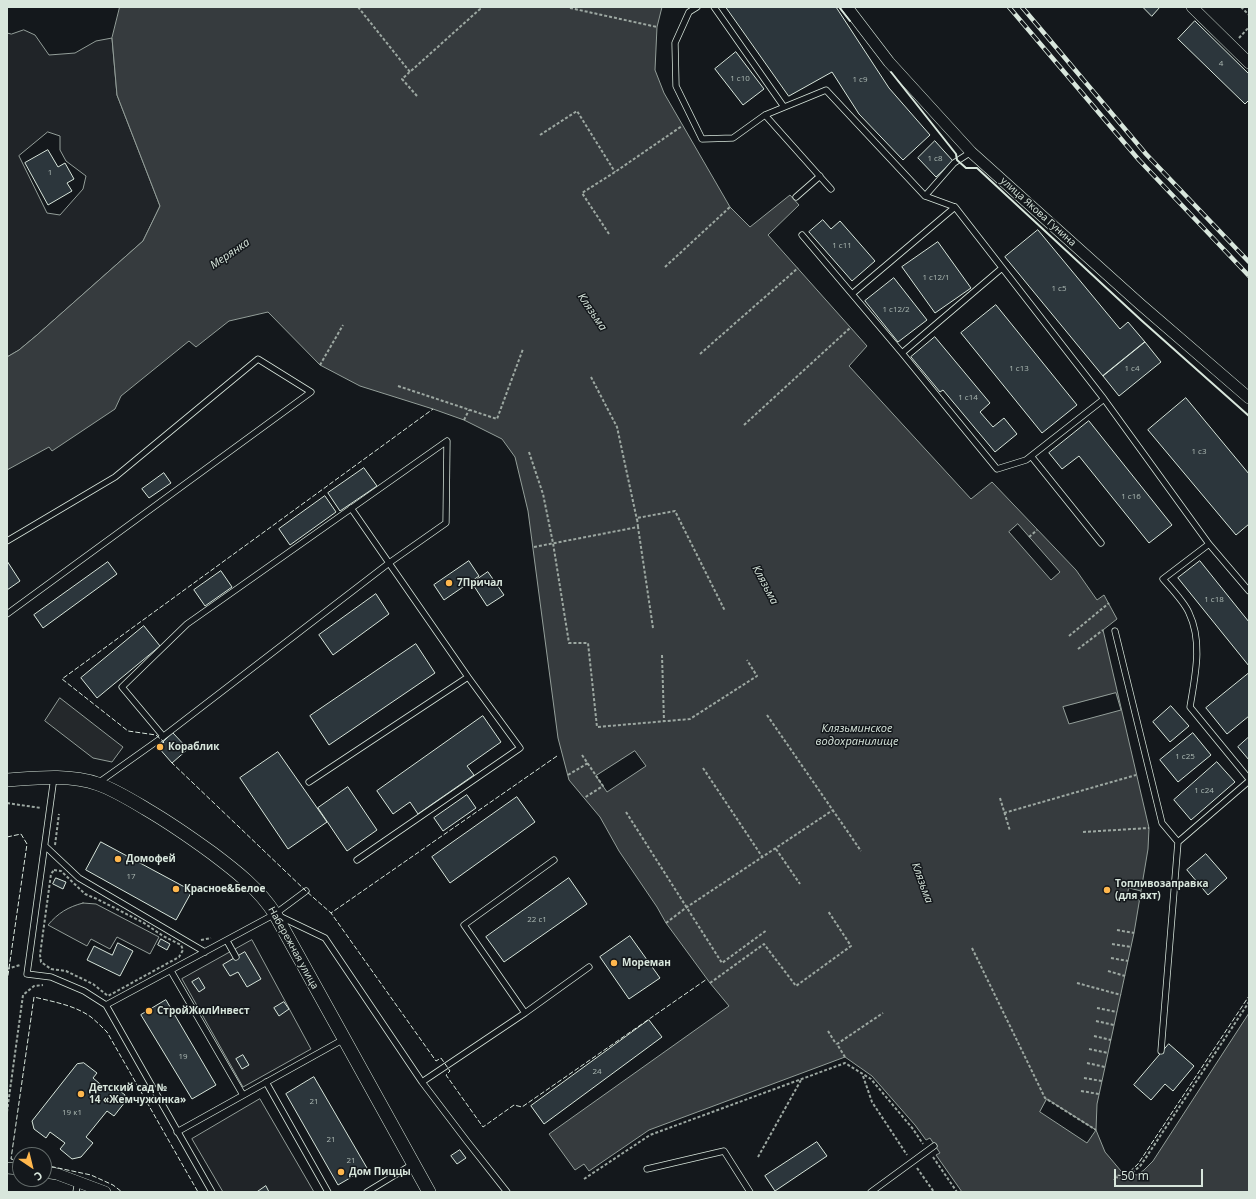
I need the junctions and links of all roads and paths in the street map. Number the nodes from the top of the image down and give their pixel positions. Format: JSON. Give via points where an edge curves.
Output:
{"nodes":[{"id":1,"x":358,"y":7,"type":"edge"},
{"id":2,"x":479,"y":7,"type":"edge"},
{"id":3,"x":698,"y":7,"type":"edge"},
{"id":4,"x":714,"y":7,"type":"edge"},
{"id":5,"x":847,"y":7,"type":"edge"},
{"id":6,"x":1192,"y":7,"type":"edge"},
{"id":7,"x":1241,"y":7,"type":"edge"},
{"id":8,"x":570,"y":8,"type":"edge"},
{"id":9,"x":689,"y":9,"type":"edge"},
{"id":10,"x":1249,"y":14,"type":"edge"},
{"id":11,"x":657,"y":27,"type":"dead end"},
{"id":12,"x":1249,"y":27,"type":"edge"},
{"id":13,"x":1232,"y":46,"type":"junction"},
{"id":14,"x":1249,"y":63,"type":"edge"},
{"id":15,"x":410,"y":72,"type":"junction"},
{"id":16,"x":417,"y":96,"type":"dead end"},
{"id":17,"x":784,"y":107,"type":"junction"},
{"id":18,"x":765,"y":115,"type":"junction"},
{"id":19,"x":682,"y":126,"type":"dead end"},
{"id":20,"x":540,"y":135,"type":"dead end"},
{"id":21,"x":971,"y":152,"type":"junction"},
{"id":22,"x":615,"y":172,"type":"junction"},
{"id":23,"x":820,"y":176,"type":"junction"},
{"id":24,"x":831,"y":189,"type":"dead end"},
{"id":25,"x":925,"y":196,"type":"junction"},
{"id":26,"x":796,"y":197,"type":"dead end"},
{"id":27,"x":730,"y":207,"type":"dead end"},
{"id":28,"x":955,"y":207,"type":"junction"},
{"id":29,"x":609,"y":234,"type":"dead end"},
{"id":30,"x":802,"y":235,"type":"dead end"},
{"id":31,"x":665,"y":267,"type":"dead end"},
{"id":32,"x":798,"y":268,"type":"dead end"},
{"id":33,"x":1002,"y":268,"type":"junction"},
{"id":34,"x":852,"y":294,"type":"junction"},
{"id":35,"x":344,"y":325,"type":"dead end"},
{"id":36,"x":850,"y":328,"type":"dead end"},
{"id":37,"x":523,"y":349,"type":"dead end"},
{"id":38,"x":902,"y":353,"type":"junction"},
{"id":39,"x":700,"y":354,"type":"dead end"},
{"id":40,"x":320,"y":365,"type":"dead end"},
{"id":41,"x":591,"y":377,"type":"dead end"},
{"id":42,"x":398,"y":386,"type":"dead end"},
{"id":43,"x":1249,"y":398,"type":"edge"},
{"id":44,"x":1104,"y":400,"type":"junction"},
{"id":45,"x":469,"y":410,"type":"junction"},
{"id":46,"x":464,"y":420,"type":"dead end"},
{"id":47,"x":744,"y":425,"type":"dead end"},
{"id":48,"x":529,"y":452,"type":"dead end"},
{"id":49,"x":1031,"y":456,"type":"junction"},
{"id":50,"x":351,"y":508,"type":"junction"},
{"id":51,"x":637,"y":518,"type":"junction"},
{"id":52,"x":638,"y":527,"type":"junction"},
{"id":53,"x":1038,"y":530,"type":"dead end"},
{"id":54,"x":1029,"y":537,"type":"dead end"},
{"id":55,"x":7,"y":541,"type":"edge"},
{"id":56,"x":553,"y":543,"type":"junction"},
{"id":57,"x":1101,"y":543,"type":"dead end"},
{"id":58,"x":1209,"y":544,"type":"junction"},
{"id":59,"x":534,"y":547,"type":"dead end"},
{"id":60,"x":389,"y":563,"type":"junction"},
{"id":61,"x":1249,"y":591,"type":"edge"},
{"id":62,"x":1109,"y":603,"type":"dead end"},
{"id":63,"x":725,"y":611,"type":"dead end"},
{"id":64,"x":7,"y":614,"type":"edge"},
{"id":65,"x":653,"y":628,"type":"dead end"},
{"id":66,"x":1103,"y":630,"type":"dead end"},
{"id":67,"x":1115,"y":631,"type":"dead end"},
{"id":68,"x":1069,"y":636,"type":"dead end"},
{"id":69,"x":1078,"y":649,"type":"dead end"},
{"id":70,"x":662,"y":655,"type":"dead end"},
{"id":71,"x":747,"y":660,"type":"dead end"},
{"id":72,"x":468,"y":677,"type":"junction"},
{"id":73,"x":767,"y":715,"type":"dead end"},
{"id":74,"x":664,"y":721,"type":"junction"},
{"id":75,"x":163,"y":736,"type":"junction"},
{"id":76,"x":582,"y":755,"type":"dead end"},
{"id":77,"x":588,"y":763,"type":"junction"},
{"id":78,"x":703,"y":768,"type":"dead end"},
{"id":79,"x":568,"y":775,"type":"dead end"},
{"id":80,"x":1136,"y":775,"type":"dead end"},
{"id":81,"x":54,"y":778,"type":"junction"},
{"id":82,"x":7,"y":780,"type":"edge"},
{"id":83,"x":1249,"y":780,"type":"edge"},
{"id":84,"x":309,"y":782,"type":"dead end"},
{"id":85,"x":98,"y":784,"type":"junction"},
{"id":86,"x":584,"y":798,"type":"dead end"},
{"id":87,"x":1000,"y":798,"type":"dead end"},
{"id":88,"x":7,"y":803,"type":"edge"},
{"id":89,"x":43,"y":808,"type":"dead end"},
{"id":90,"x":833,"y":810,"type":"junction"},
{"id":91,"x":626,"y":812,"type":"dead end"},
{"id":92,"x":1004,"y":813,"type":"junction"},
{"id":93,"x":59,"y":814,"type":"dead end"},
{"id":94,"x":1149,"y":828,"type":"dead end"},
{"id":95,"x":1010,"y":831,"type":"dead end"},
{"id":96,"x":1083,"y":832,"type":"dead end"},
{"id":97,"x":1178,"y":842,"type":"junction"},
{"id":98,"x":55,"y":846,"type":"dead end"},
{"id":99,"x":46,"y":847,"type":"junction"},
{"id":100,"x":776,"y":849,"type":"junction"},
{"id":101,"x":861,"y":851,"type":"dead end"},
{"id":102,"x":763,"y":858,"type":"junction"},
{"id":103,"x":357,"y":860,"type":"dead end"},
{"id":104,"x":554,"y":860,"type":"dead end"},
{"id":105,"x":800,"y":884,"type":"dead end"},
{"id":106,"x":306,"y":891,"type":"dead end"},
{"id":107,"x":687,"y":907,"type":"junction"},
{"id":108,"x":828,"y":911,"type":"dead end"},
{"id":109,"x":275,"y":914,"type":"junction"},
{"id":110,"x":666,"y":923,"type":"dead end"},
{"id":111,"x":767,"y":930,"type":"dead end"},
{"id":112,"x":1117,"y":930,"type":"dead end"},
{"id":113,"x":1134,"y":933,"type":"dead end"},
{"id":114,"x":213,"y":937,"type":"dead end"},
{"id":115,"x":198,"y":940,"type":"dead end"},
{"id":116,"x":227,"y":940,"type":"junction"},
{"id":117,"x":1112,"y":944,"type":"dead end"},
{"id":118,"x":1131,"y":947,"type":"dead end"},
{"id":119,"x":972,"y":948,"type":"dead end"},
{"id":120,"x":206,"y":952,"type":"junction"},
{"id":121,"x":40,"y":955,"type":"joint"},
{"id":122,"x":236,"y":957,"type":"dead end"},
{"id":123,"x":1110,"y":958,"type":"dead end"},
{"id":124,"x":1128,"y":961,"type":"dead end"},
{"id":125,"x":589,"y":967,"type":"dead end"},
{"id":126,"x":171,"y":971,"type":"junction"},
{"id":127,"x":1108,"y":971,"type":"dead end"},
{"id":128,"x":1125,"y":976,"type":"dead end"},
{"id":129,"x":710,"y":983,"type":"dead end"},
{"id":130,"x":1077,"y":983,"type":"dead end"},
{"id":131,"x":45,"y":985,"type":"dead end"},
{"id":132,"x":1121,"y":995,"type":"dead end"},
{"id":133,"x":1249,"y":1002,"type":"edge"},
{"id":134,"x":106,"y":1005,"type":"junction"},
{"id":135,"x":1097,"y":1008,"type":"dead end"},
{"id":136,"x":1117,"y":1012,"type":"dead end"},
{"id":137,"x":525,"y":1013,"type":"junction"},
{"id":138,"x":883,"y":1013,"type":"dead end"},
{"id":139,"x":1096,"y":1021,"type":"dead end"},
{"id":140,"x":1114,"y":1025,"type":"dead end"},
{"id":141,"x":828,"y":1031,"type":"dead end"},
{"id":142,"x":1094,"y":1036,"type":"dead end"},
{"id":143,"x":344,"y":1039,"type":"junction"},
{"id":144,"x":1111,"y":1040,"type":"dead end"},
{"id":145,"x":837,"y":1044,"type":"junction"},
{"id":146,"x":1090,"y":1049,"type":"dead end"},
{"id":147,"x":1162,"y":1051,"type":"dead end"},
{"id":148,"x":1108,"y":1053,"type":"dead end"},
{"id":149,"x":845,"y":1057,"type":"dead end"},
{"id":150,"x":1087,"y":1063,"type":"dead end"},
{"id":151,"x":1105,"y":1067,"type":"dead end"},
{"id":152,"x":863,"y":1074,"type":"junction"},
{"id":153,"x":1084,"y":1078,"type":"dead end"},
{"id":154,"x":802,"y":1079,"type":"junction"},
{"id":155,"x":1102,"y":1081,"type":"dead end"},
{"id":156,"x":266,"y":1082,"type":"junction"},
{"id":157,"x":422,"y":1082,"type":"junction"},
{"id":158,"x":1081,"y":1091,"type":"dead end"},
{"id":159,"x":1099,"y":1094,"type":"dead end"},
{"id":160,"x":243,"y":1095,"type":"junction"},
{"id":161,"x":7,"y":1112,"type":"edge"},
{"id":162,"x":1096,"y":1130,"type":"dead end"},
{"id":163,"x":177,"y":1132,"type":"junction"},
{"id":164,"x":934,"y":1146,"type":"dead end"},
{"id":165,"x":928,"y":1151,"type":"junction"},
{"id":166,"x":758,"y":1157,"type":"dead end"},
{"id":167,"x":912,"y":1162,"type":"junction"},
{"id":168,"x":413,"y":1164,"type":"junction"},
{"id":169,"x":647,"y":1169,"type":"dead end"},
{"id":170,"x":52,"y":1173,"type":"edge"},
{"id":171,"x":1115,"y":1178,"type":"dead end"},
{"id":172,"x":584,"y":1179,"type":"dead end"},
{"id":173,"x":76,"y":1186,"type":"edge"},
{"id":174,"x":105,"y":1192,"type":"edge"},
{"id":175,"x":212,"y":1192,"type":"edge"},
{"id":176,"x":328,"y":1192,"type":"edge"},
{"id":177,"x":367,"y":1192,"type":"edge"},
{"id":178,"x":429,"y":1192,"type":"edge"},
{"id":179,"x":507,"y":1192,"type":"edge"},
{"id":180,"x":750,"y":1192,"type":"edge"},
{"id":181,"x":871,"y":1192,"type":"edge"},
{"id":182,"x":934,"y":1192,"type":"edge"},
{"id":183,"x":957,"y":1192,"type":"edge"}],
"edges":[{"from":1,"to":15,"type":"path"},
{"from":2,"to":15,"type":"path","via":[[480,9]]},
{"from":3,"to":9,"type":"lane"},
{"from":4,"to":17,"type":"lane"},
{"from":5,"to":21,"type":"street","name":"улица Якова Гунина","via":[[889,62]]},
{"from":6,"to":13,"type":"street"},
{"from":7,"to":10,"type":"path"},
{"from":8,"to":11,"type":"path"},
{"from":9,"to":18,"type":"lane","via":[[675,43],[676,86],[702,139],[733,138]]},
{"from":12,"to":13,"type":"path"},
{"from":13,"to":14,"type":"street"},
{"from":15,"to":16,"type":"path","via":[[402,79]]},
{"from":17,"to":18,"type":"lane"},
{"from":17,"to":25,"type":"lane","via":[[826,90]]},
{"from":18,"to":23,"type":"lane"},
{"from":19,"to":22,"type":"path"},
{"from":20,"to":22,"type":"path","via":[[577,112]]},
{"from":21,"to":25,"type":"lane","via":[[954,163]]},
{"from":21,"to":43,"type":"street","name":"улица Якова Гунина"},
{"from":22,"to":29,"type":"path","via":[[582,193]]},
{"from":23,"to":24,"type":"lane"},
{"from":23,"to":26,"type":"lane"},
{"from":25,"to":28,"type":"lane"},
{"from":27,"to":31,"type":"path"},
{"from":28,"to":33,"type":"lane"},
{"from":28,"to":34,"type":"lane"},
{"from":30,"to":34,"type":"lane"},
{"from":32,"to":39,"type":"path"},
{"from":33,"to":38,"type":"lane"},
{"from":33,"to":44,"type":"lane"},
{"from":34,"to":38,"type":"lane"},
{"from":35,"to":40,"type":"path"},
{"from":36,"to":47,"type":"path"},
{"from":37,"to":45,"type":"path","via":[[497,419]]},
{"from":38,"to":49,"type":"lane","via":[[997,469]]},
{"from":41,"to":51,"type":"path","via":[[617,427]]},
{"from":42,"to":45,"type":"path"},
{"from":44,"to":49,"type":"lane"},
{"from":44,"to":58,"type":"lane"},
{"from":45,"to":46,"type":"path"},
{"from":48,"to":56,"type":"path","via":[[543,494]]},
{"from":49,"to":57,"type":"lane"},
{"from":50,"to":60,"type":"lane"},
{"from":50,"to":60,"type":"lane","via":[[447,441],[446,523]]},
{"from":50,"to":75,"type":"lane","via":[[187,624],[122,687]]},
{"from":51,"to":52,"type":"path"},
{"from":51,"to":63,"type":"path","via":[[675,511]]},
{"from":52,"to":56,"type":"path"},
{"from":52,"to":65,"type":"path"},
{"from":53,"to":54,"type":"path"},
{"from":55,"to":64,"type":"lane","via":[[114,477],[258,359],[311,392]]},
{"from":56,"to":59,"type":"path"},
{"from":56,"to":74,"type":"path","via":[[569,643],[588,643],[596,727]]},
{"from":58,"to":61,"type":"lane"},
{"from":58,"to":83,"type":"lane","via":[[1163,579],[1189,612],[1196,633],[1196,668],[1190,707]]},
{"from":60,"to":72,"type":"lane"},
{"from":60,"to":75,"type":"lane"},
{"from":62,"to":68,"type":"path"},
{"from":66,"to":69,"type":"path"},
{"from":67,"to":97,"type":"lane","via":[[1162,823]]},
{"from":70,"to":74,"type":"path"},
{"from":71,"to":74,"type":"path","via":[[758,676],[690,720]]},
{"from":72,"to":84,"type":"lane"},
{"from":72,"to":103,"type":"lane","via":[[520,748]]},
{"from":73,"to":90,"type":"path"},
{"from":75,"to":85,"type":"lane"},
{"from":76,"to":77,"type":"path"},
{"from":77,"to":79,"type":"path"},
{"from":77,"to":86,"type":"path","via":[[603,786]]},
{"from":78,"to":102,"type":"path"},
{"from":80,"to":92,"type":"path"},
{"from":81,"to":82,"type":"street","name":"Набережная улица"},
{"from":81,"to":85,"type":"street","name":"Набережная улица","via":[[78,779]]},
{"from":81,"to":99,"type":"lane"},
{"from":83,"to":97,"type":"lane"},
{"from":85,"to":109,"type":"street","name":"Набережная улица","via":[[123,795],[184,833],[238,873],[259,892]]},
{"from":87,"to":92,"type":"path"},
{"from":88,"to":89,"type":"path"},
{"from":90,"to":100,"type":"path"},
{"from":90,"to":101,"type":"path"},
{"from":91,"to":107,"type":"path"},
{"from":92,"to":95,"type":"path"},
{"from":93,"to":98,"type":"path"},
{"from":94,"to":96,"type":"path"},
{"from":97,"to":147,"type":"lane"},
{"from":99,"to":120,"type":"lane","via":[[79,878]]},
{"from":99,"to":134,"type":"lane","via":[[27,974],[51,977],[84,991]]},
{"from":100,"to":102,"type":"path"},
{"from":100,"to":105,"type":"path"},
{"from":102,"to":107,"type":"path"},
{"from":104,"to":137,"type":"lane","via":[[464,925]]},
{"from":106,"to":109,"type":"lane"},
{"from":107,"to":110,"type":"path"},
{"from":107,"to":111,"type":"path","via":[[722,963]]},
{"from":108,"to":129,"type":"path","via":[[852,946],[796,986],[764,944]]},
{"from":109,"to":116,"type":"lane"},
{"from":109,"to":143,"type":"street","name":"Набережная улица"},
{"from":109,"to":157,"type":"lane","via":[[325,938]]},
{"from":112,"to":113,"type":"path"},
{"from":114,"to":115,"type":"path"},
{"from":116,"to":120,"type":"lane"},
{"from":116,"to":122,"type":"lane"},
{"from":117,"to":118,"type":"path"},
{"from":119,"to":162,"type":"path","via":[[1045,1098]]},
{"from":120,"to":126,"type":"lane"},
{"from":121,"to":121,"type":"path","via":[[51,874],[54,870],[61,871],[85,894],[144,923],[181,945],[183,950],[179,956],[108,996],[93,984],[66,971],[51,969],[41,962]]},
{"from":123,"to":124,"type":"path"},
{"from":125,"to":137,"type":"lane"},
{"from":126,"to":134,"type":"lane"},
{"from":126,"to":160,"type":"lane"},
{"from":127,"to":128,"type":"path"},
{"from":130,"to":132,"type":"path"},
{"from":131,"to":161,"type":"path","via":[[34,986],[23,995]]},
{"from":133,"to":171,"type":"path","via":[[1141,1165],[1126,1179]]},
{"from":134,"to":163,"type":"lane"},
{"from":135,"to":136,"type":"path"},
{"from":137,"to":157,"type":"lane"},
{"from":138,"to":145,"type":"path"},
{"from":139,"to":140,"type":"path"},
{"from":141,"to":145,"type":"path"},
{"from":142,"to":144,"type":"path"},
{"from":143,"to":156,"type":"lane"},
{"from":143,"to":168,"type":"street","name":"Набережная улица"},
{"from":145,"to":149,"type":"path"},
{"from":146,"to":148,"type":"path"},
{"from":150,"to":151,"type":"path"},
{"from":152,"to":154,"type":"path","via":[[845,1063]]},
{"from":152,"to":165,"type":"path","via":[[913,1129]]},
{"from":152,"to":167,"type":"path","via":[[872,1102]]},
{"from":153,"to":155,"type":"path"},
{"from":154,"to":166,"type":"path"},
{"from":154,"to":172,"type":"path","via":[[650,1135]]},
{"from":156,"to":160,"type":"lane"},
{"from":156,"to":176,"type":"lane"},
{"from":157,"to":179,"type":"lane"},
{"from":158,"to":159,"type":"path"},
{"from":160,"to":163,"type":"lane"},
{"from":163,"to":175,"type":"lane"},
{"from":164,"to":165,"type":"lane"},
{"from":165,"to":167,"type":"lane"},
{"from":165,"to":183,"type":"path"},
{"from":167,"to":181,"type":"lane"},
{"from":167,"to":182,"type":"path"},
{"from":168,"to":177,"type":"lane"},
{"from":168,"to":178,"type":"street","name":"Набережная улица"},
{"from":169,"to":180,"type":"lane","via":[[724,1151]]},
{"from":170,"to":173,"type":"street"},
{"from":173,"to":174,"type":"street"}]}
